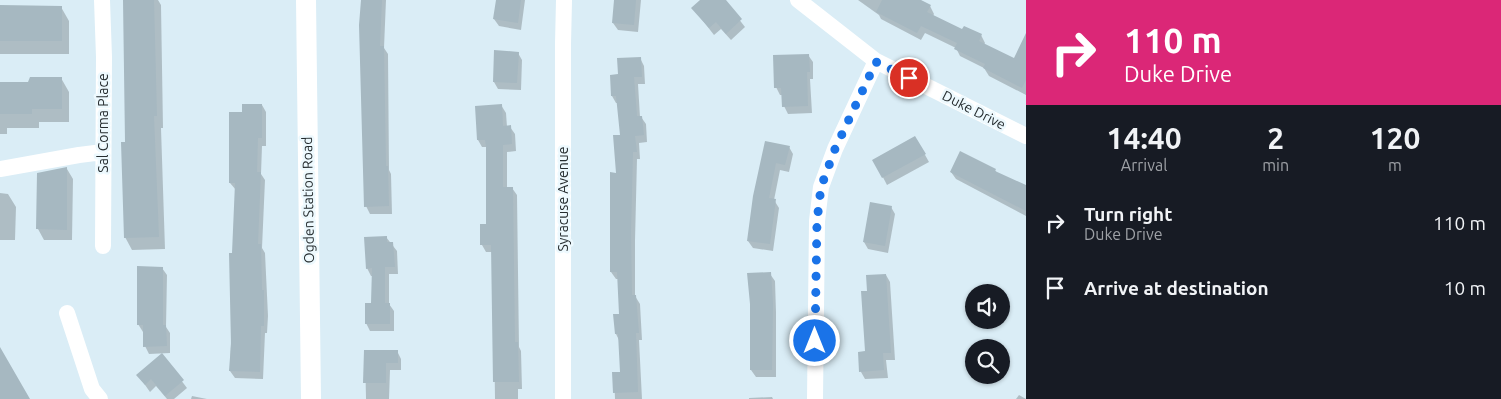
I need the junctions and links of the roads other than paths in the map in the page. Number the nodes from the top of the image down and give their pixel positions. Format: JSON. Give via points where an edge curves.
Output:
{"nodes":[{"id":1,"x":102,"y":0,"type":"edge"},
{"id":2,"x":306,"y":0,"type":"edge"},
{"id":3,"x":564,"y":0,"type":"edge"},
{"id":4,"x":798,"y":0,"type":"edge"},
{"id":5,"x":876,"y":62,"type":"junction"},
{"id":6,"x":1026,"y":136,"type":"edge"},
{"id":7,"x":103,"y":152,"type":"junction"},
{"id":8,"x":0,"y":169,"type":"edge"},
{"id":9,"x":103,"y":246,"type":"dead end"},
{"id":10,"x":67,"y":312,"type":"dead end"},
{"id":11,"x":100,"y":399,"type":"edge"},
{"id":12,"x":311,"y":399,"type":"edge"},
{"id":13,"x":563,"y":399,"type":"edge"},
{"id":14,"x":815,"y":399,"type":"edge"}],
"edges":[{"from":1,"to":7,"type":"street","name":"Sal Corma Place"},
{"from":2,"to":12,"type":"street","name":"Ogden Station Road"},
{"from":3,"to":13,"type":"street","name":"Syracuse Avenue"},
{"from":4,"to":5,"type":"street","name":"Duke Drive"},
{"from":5,"to":6,"type":"street","name":"Duke Drive"},
{"from":5,"to":14,"type":"street","via":[[821,187],[817,221]]},
{"from":7,"to":8,"type":"street"},
{"from":7,"to":9,"type":"street","name":"Sal Corma Place"},
{"from":10,"to":11,"type":"street","via":[[92,389]]}]}
